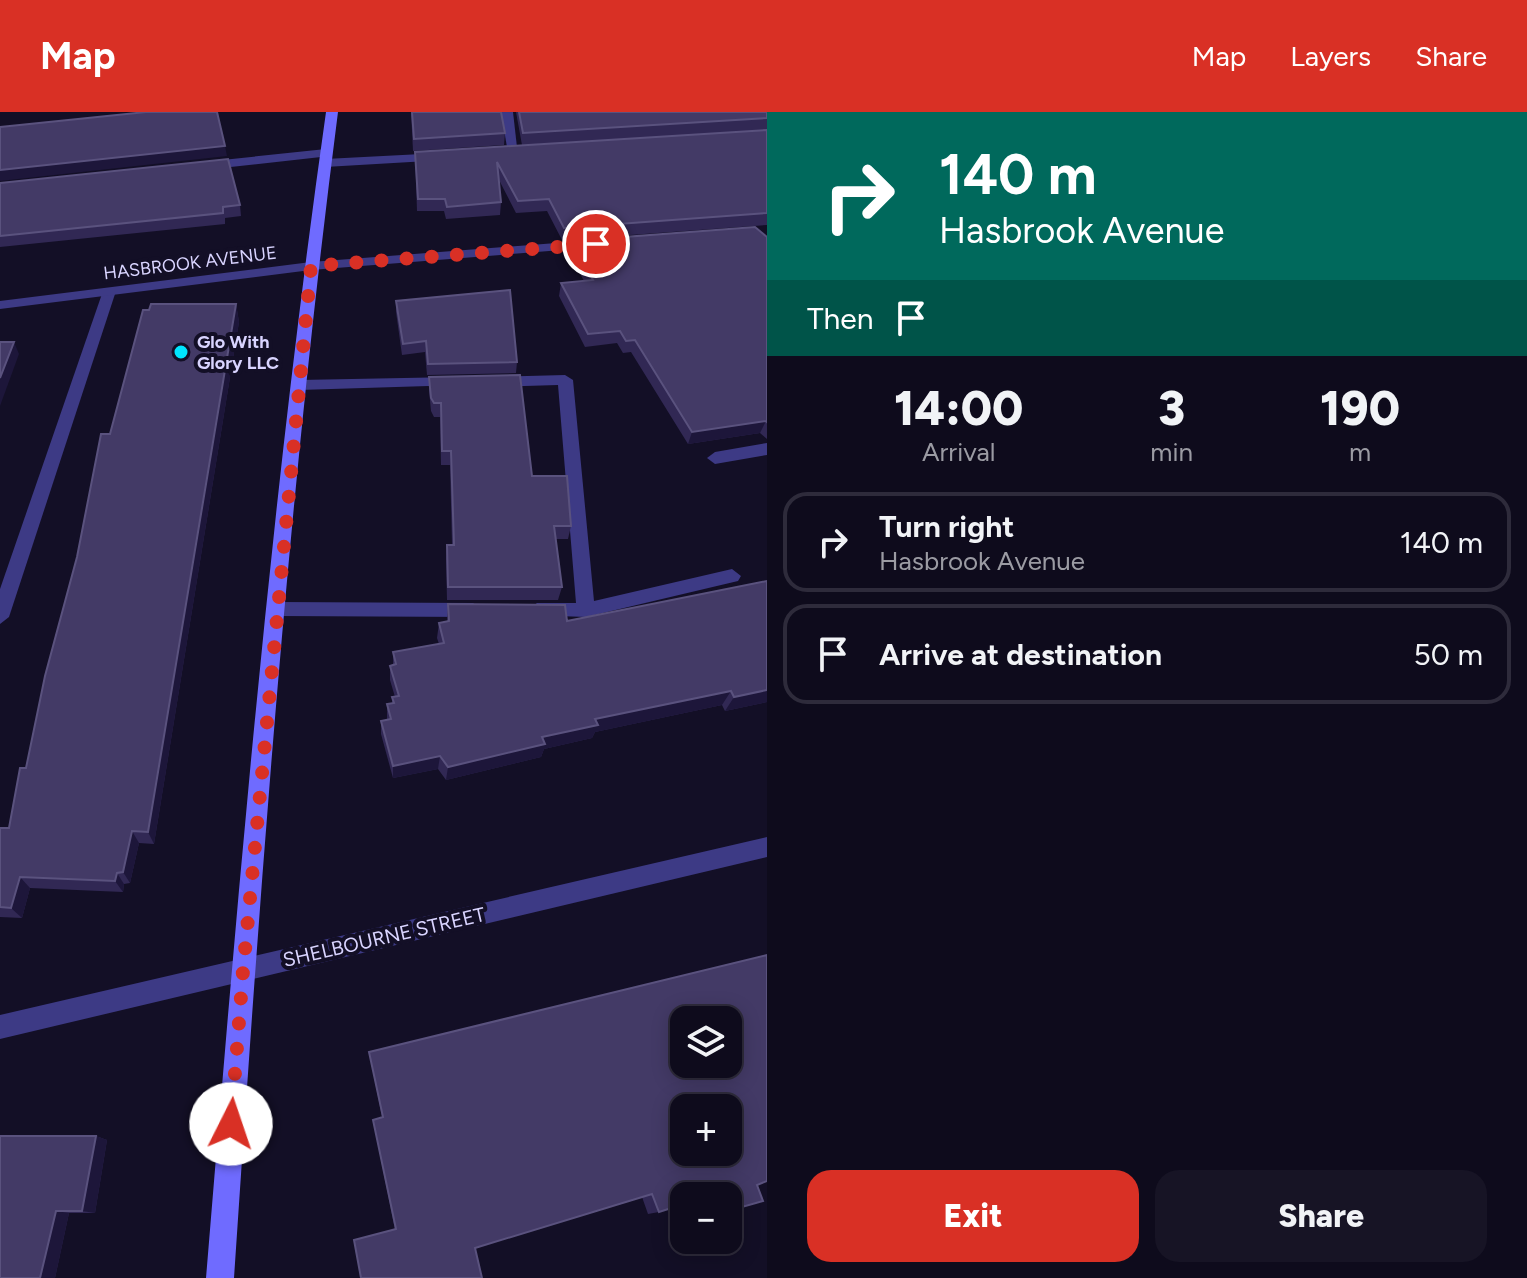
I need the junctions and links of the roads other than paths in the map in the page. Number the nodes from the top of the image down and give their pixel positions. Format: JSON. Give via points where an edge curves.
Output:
{"nodes":[{"id":1,"x":332,"y":112,"type":"edge"},
{"id":2,"x":507,"y":112,"type":"edge"},
{"id":3,"x":527,"y":152,"type":"edge"},
{"id":4,"x":514,"y":153,"type":"junction"},
{"id":5,"x":498,"y":154,"type":"edge"},
{"id":6,"x":452,"y":156,"type":"edge"},
{"id":7,"x":326,"y":158,"type":"junction"},
{"id":8,"x":186,"y":168,"type":"edge"},
{"id":9,"x":612,"y":243,"type":"edge"},
{"id":10,"x":311,"y":266,"type":"junction"},
{"id":11,"x":109,"y":291,"type":"junction"},
{"id":12,"x":0,"y":305,"type":"edge"},
{"id":13,"x":299,"y":385,"type":"junction"},
{"id":14,"x":767,"y":449,"type":"edge"},
{"id":15,"x":715,"y":458,"type":"dead end"},
{"id":16,"x":732,"y":576,"type":"dead end"},
{"id":17,"x":277,"y":609,"type":"junction"},
{"id":18,"x":494,"y":610,"type":"edge"},
{"id":19,"x":524,"y":610,"type":"edge"},
{"id":20,"x":586,"y":610,"type":"junction"},
{"id":21,"x":0,"y":617,"type":"edge"},
{"id":22,"x":767,"y":847,"type":"edge"},
{"id":23,"x":243,"y":971,"type":"junction"},
{"id":24,"x":0,"y":1027,"type":"edge"},
{"id":25,"x":220,"y":1278,"type":"edge"}],
"edges":[{"from":1,"to":7,"type":"street"},
{"from":2,"to":4,"type":"street"},
{"from":3,"to":4,"type":"street"},
{"from":4,"to":5,"type":"street"},
{"from":6,"to":7,"type":"street"},
{"from":7,"to":8,"type":"street"},
{"from":7,"to":10,"type":"street"},
{"from":9,"to":10,"type":"street","name":"HASBROOK AVENUE"},
{"from":10,"to":11,"type":"street","name":"HASBROOK AVENUE"},
{"from":10,"to":13,"type":"street"},
{"from":11,"to":12,"type":"street","name":"HASBROOK AVENUE"},
{"from":11,"to":21,"type":"street"},
{"from":13,"to":17,"type":"street"},
{"from":13,"to":20,"type":"street","via":[[565,380]]},
{"from":14,"to":15,"type":"street"},
{"from":16,"to":20,"type":"street"},
{"from":17,"to":18,"type":"street"},
{"from":17,"to":23,"type":"street"},
{"from":19,"to":20,"type":"street"},
{"from":22,"to":23,"type":"street","name":"SHELBOURNE STREET"},
{"from":23,"to":24,"type":"street","name":"SHELBOURNE STREET"},
{"from":23,"to":25,"type":"street"}]}
